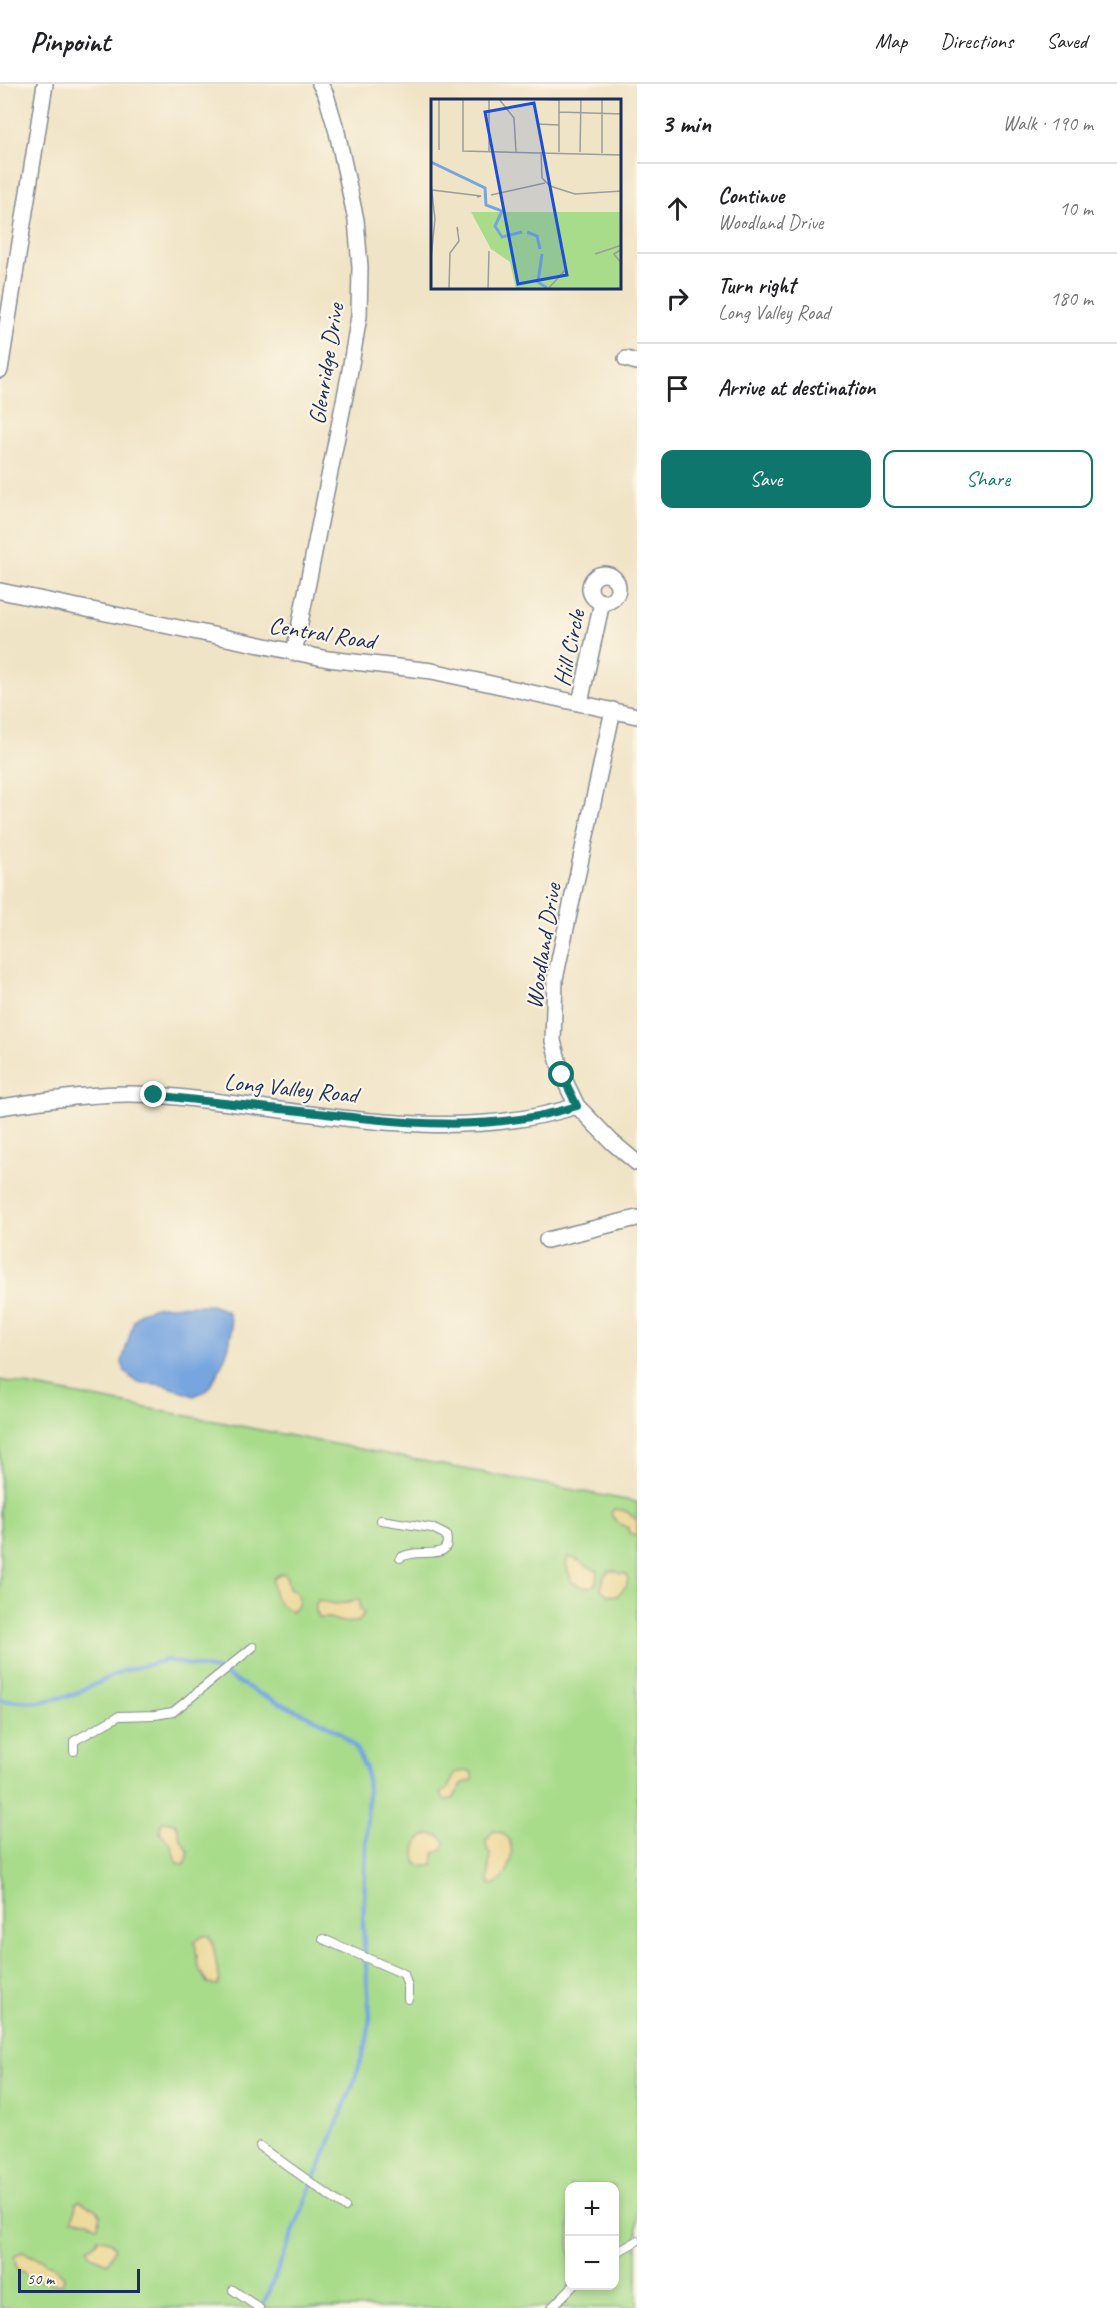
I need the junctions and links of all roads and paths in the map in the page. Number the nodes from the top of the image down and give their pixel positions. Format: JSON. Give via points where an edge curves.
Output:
{"nodes":[{"id":1,"x":45,"y":84,"type":"edge"},
{"id":2,"x":320,"y":84,"type":"edge"},
{"id":3,"x":0,"y":370,"type":"edge"},
{"id":4,"x":0,"y":591,"type":"edge"},
{"id":5,"x":603,"y":602,"type":"dead end"},
{"id":6,"x":294,"y":653,"type":"junction"},
{"id":7,"x":580,"y":703,"type":"junction"},
{"id":8,"x":613,"y":710,"type":"junction"},
{"id":9,"x":637,"y":716,"type":"edge"},
{"id":10,"x":577,"y":1106,"type":"junction"},
{"id":11,"x":0,"y":1107,"type":"edge"},
{"id":12,"x":637,"y":1163,"type":"edge"},
{"id":13,"x":637,"y":1218,"type":"edge"},
{"id":14,"x":547,"y":1240,"type":"dead end"},
{"id":15,"x":381,"y":1520,"type":"dead end"},
{"id":16,"x":400,"y":1558,"type":"dead end"},
{"id":17,"x":253,"y":1647,"type":"dead end"},
{"id":18,"x":74,"y":1751,"type":"dead end"},
{"id":19,"x":323,"y":1939,"type":"dead end"},
{"id":20,"x":408,"y":1998,"type":"dead end"},
{"id":21,"x":260,"y":2146,"type":"dead end"},
{"id":22,"x":345,"y":2207,"type":"dead end"},
{"id":23,"x":637,"y":2241,"type":"edge"},
{"id":24,"x":619,"y":2252,"type":"edge"},
{"id":25,"x":233,"y":2290,"type":"dead end"},
{"id":26,"x":569,"y":2290,"type":"edge"},
{"id":27,"x":259,"y":2308,"type":"edge"},
{"id":28,"x":551,"y":2308,"type":"edge"}],
"edges":[{"from":1,"to":3,"type":"street"},
{"from":2,"to":6,"type":"street","name":"Glenridge Drive","via":[[337,132],[356,220],[359,316]]},
{"from":4,"to":6,"type":"street","name":"Central Road"},
{"from":5,"to":7,"type":"street","name":"Hill Circle"},
{"from":6,"to":7,"type":"street","name":"Central Road","via":[[432,671]]},
{"from":7,"to":8,"type":"street","name":"Central Road"},
{"from":8,"to":9,"type":"street","name":"Central Road"},
{"from":8,"to":10,"type":"street","name":"Woodland Drive","via":[[555,979],[553,1041],[562,1075]]},
{"from":10,"to":11,"type":"street","name":"Long Valley Road","via":[[525,1118],[425,1125],[154,1095],[93,1095]]},
{"from":10,"to":12,"type":"street","name":"Woodland Drive"},
{"from":13,"to":14,"type":"street"},
{"from":15,"to":16,"type":"lane","via":[[432,1528],[446,1535],[444,1551],[409,1553]]},
{"from":17,"to":18,"type":"lane","via":[[173,1712],[119,1716],[74,1741]]},
{"from":19,"to":20,"type":"lane","via":[[404,1974]]},
{"from":21,"to":22,"type":"lane"},
{"from":23,"to":24,"type":"lane"},
{"from":25,"to":27,"type":"lane"},
{"from":26,"to":28,"type":"lane"}]}
